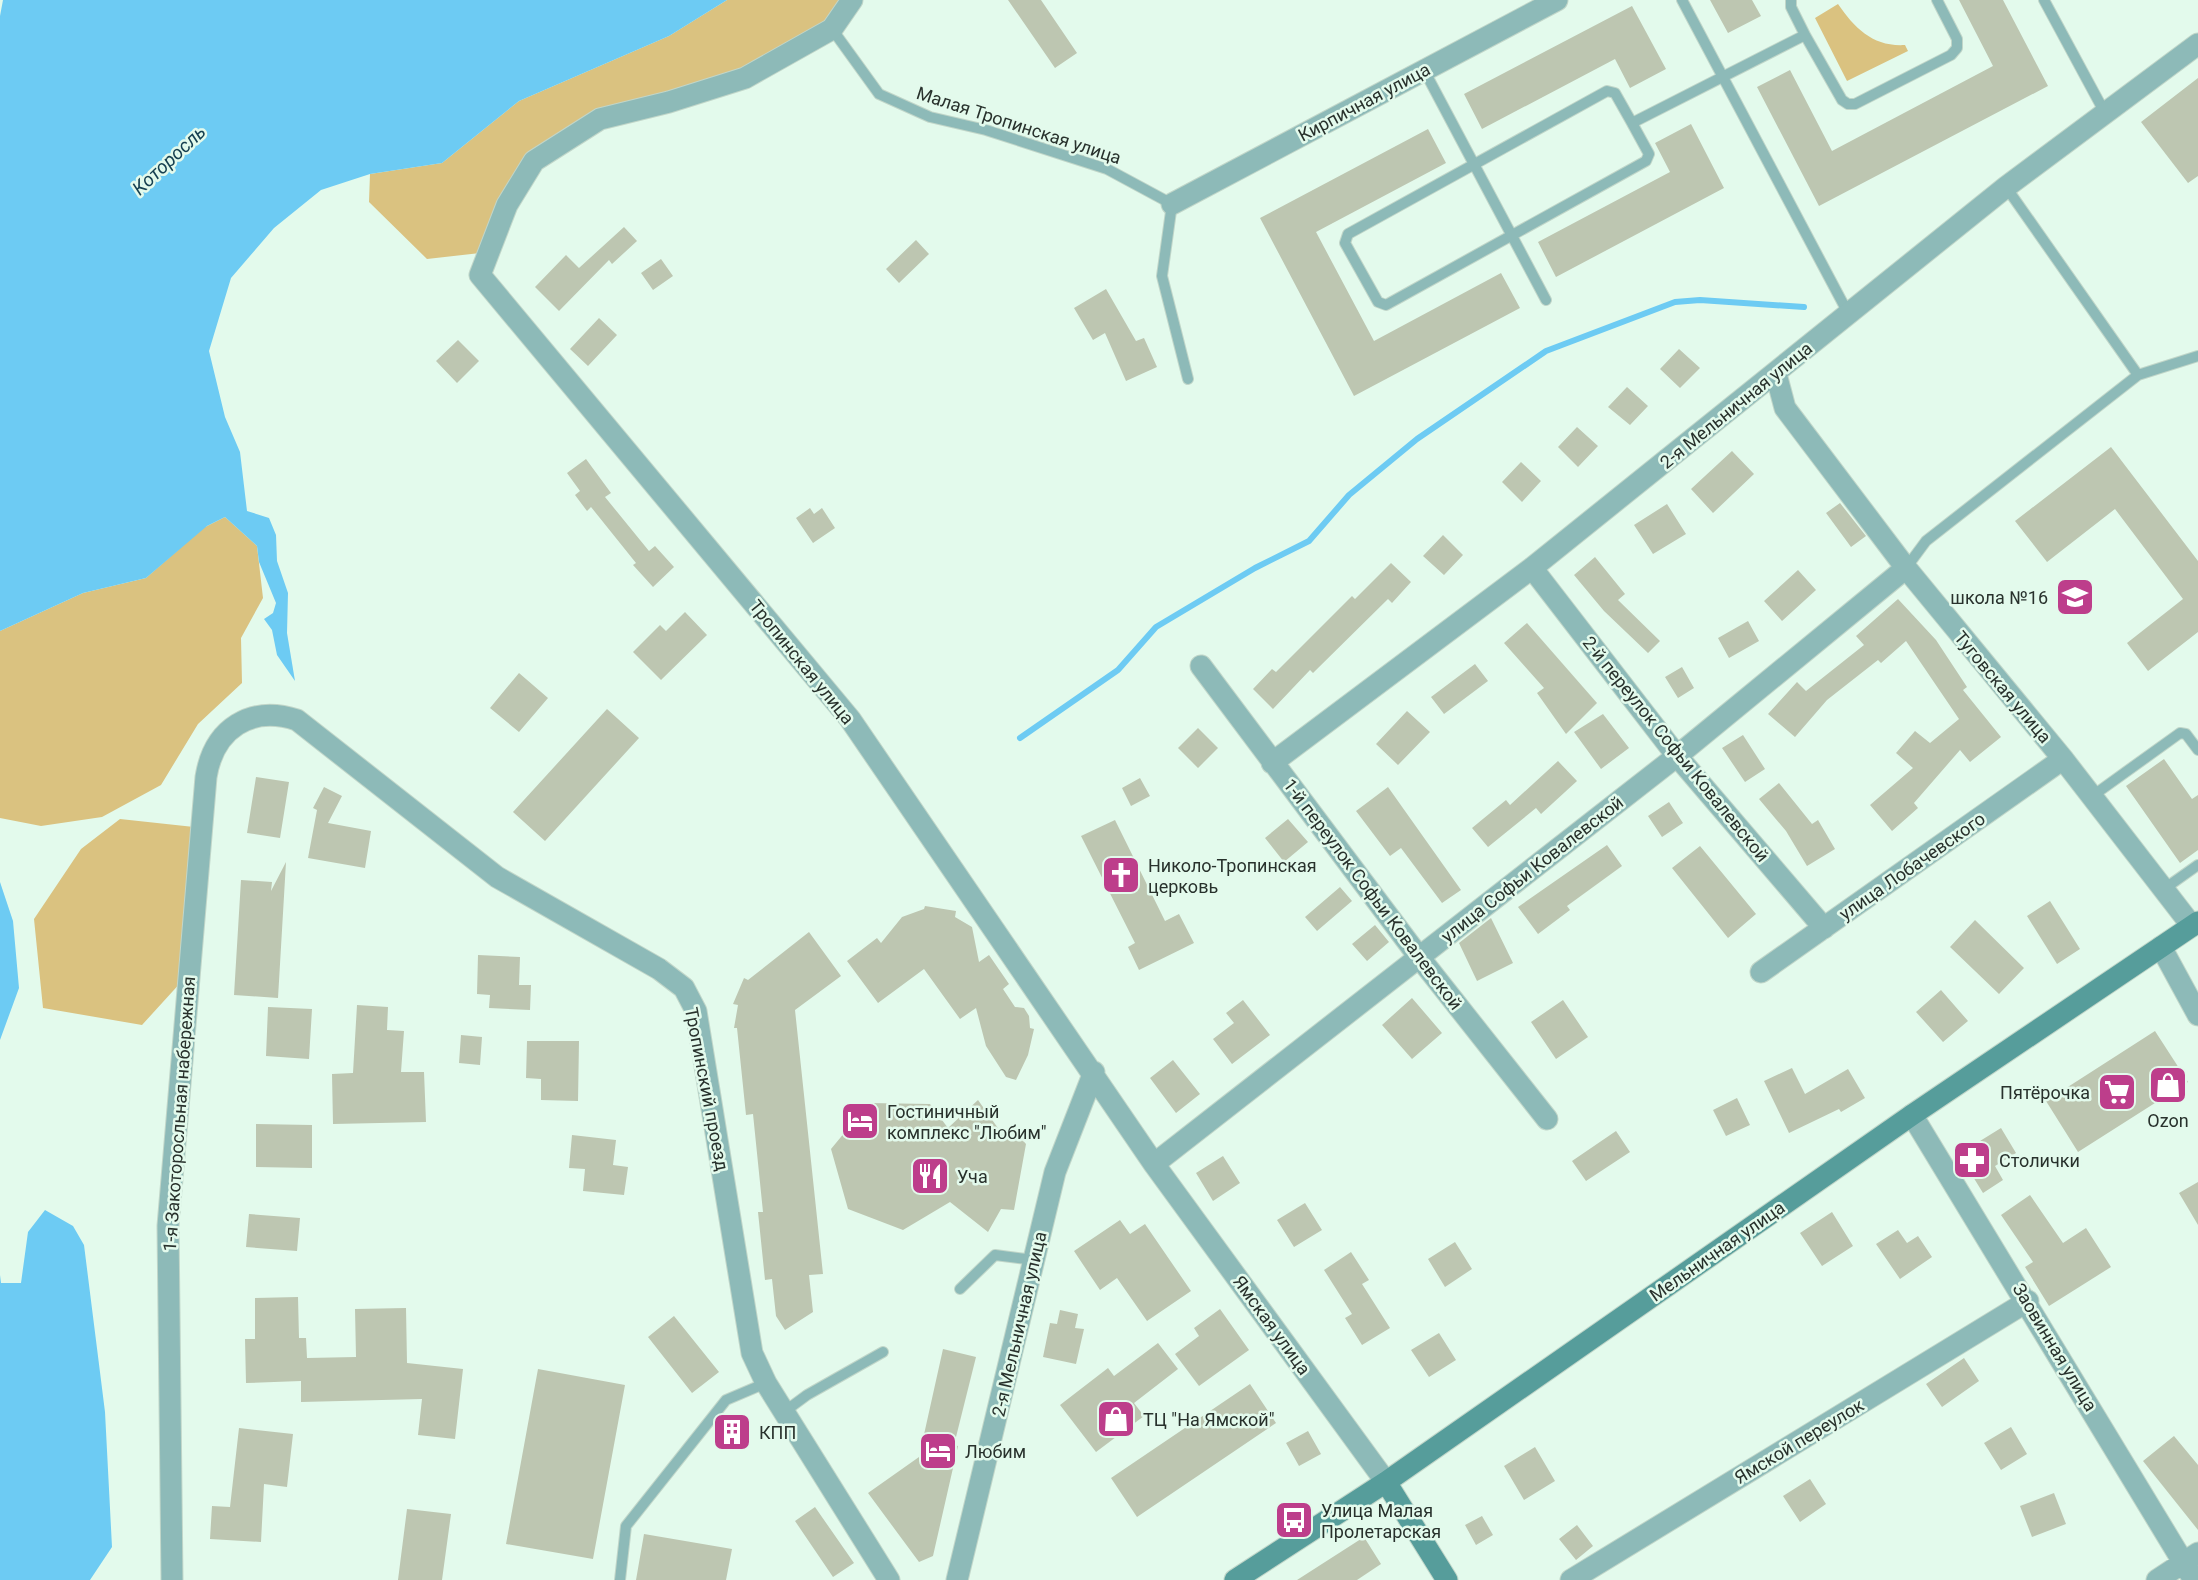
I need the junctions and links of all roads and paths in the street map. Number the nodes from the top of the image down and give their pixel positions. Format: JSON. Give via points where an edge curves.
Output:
{"nodes":[{"id":1,"x":852,"y":0,"type":"edge"},
{"id":2,"x":1557,"y":0,"type":"edge"},
{"id":3,"x":1682,"y":0,"type":"edge"},
{"id":4,"x":1791,"y":0,"type":"edge"},
{"id":5,"x":1937,"y":0,"type":"edge"},
{"id":6,"x":2044,"y":0,"type":"edge"},
{"id":7,"x":832,"y":29,"type":"junction"},
{"id":8,"x":1805,"y":35,"type":"junction"},
{"id":9,"x":2198,"y":44,"type":"edge"},
{"id":10,"x":1424,"y":70,"type":"junction"},
{"id":11,"x":1723,"y":76,"type":"junction"},
{"id":12,"x":2105,"y":114,"type":"junction"},
{"id":13,"x":1632,"y":123,"type":"junction"},
{"id":14,"x":1474,"y":165,"type":"junction"},
{"id":15,"x":2006,"y":187,"type":"junction"},
{"id":16,"x":1172,"y":204,"type":"junction"},
{"id":17,"x":1511,"y":235,"type":"junction"},
{"id":18,"x":1546,"y":300,"type":"dead end"},
{"id":19,"x":1848,"y":313,"type":"junction"},
{"id":20,"x":2198,"y":356,"type":"edge"},
{"id":21,"x":1776,"y":374,"type":"junction"},
{"id":22,"x":2138,"y":375,"type":"junction"},
{"id":23,"x":1188,"y":379,"type":"dead end"},
{"id":24,"x":1532,"y":568,"type":"junction"},
{"id":25,"x":1906,"y":568,"type":"junction"},
{"id":26,"x":1201,"y":666,"type":"dead end"},
{"id":27,"x":297,"y":720,"type":"joint"},
{"id":28,"x":2198,"y":750,"type":"edge"},
{"id":29,"x":1677,"y":756,"type":"junction"},
{"id":30,"x":2063,"y":759,"type":"junction"},
{"id":31,"x":1272,"y":763,"type":"junction"},
{"id":32,"x":2091,"y":797,"type":"junction"},
{"id":33,"x":2198,"y":865,"type":"edge"},
{"id":34,"x":2164,"y":889,"type":"junction"},
{"id":35,"x":2195,"y":924,"type":"edge"},
{"id":36,"x":1824,"y":928,"type":"junction"},
{"id":37,"x":2161,"y":947,"type":"junction"},
{"id":38,"x":1419,"y":957,"type":"junction"},
{"id":39,"x":1761,"y":972,"type":"dead end"},
{"id":40,"x":2198,"y":1015,"type":"edge"},
{"id":41,"x":1094,"y":1072,"type":"junction"},
{"id":42,"x":1912,"y":1115,"type":"junction"},
{"id":43,"x":1548,"y":1119,"type":"dead end"},
{"id":44,"x":1154,"y":1164,"type":"junction"},
{"id":45,"x":1034,"y":1260,"type":"junction"},
{"id":46,"x":960,"y":1289,"type":"dead end"},
{"id":47,"x":2028,"y":1301,"type":"junction"},
{"id":48,"x":883,"y":1352,"type":"dead end"},
{"id":49,"x":766,"y":1383,"type":"junction"},
{"id":50,"x":784,"y":1412,"type":"junction"},
{"id":51,"x":1386,"y":1482,"type":"junction"},
{"id":52,"x":2191,"y":1557,"type":"edge"},
{"id":53,"x":172,"y":1580,"type":"edge"},
{"id":54,"x":620,"y":1580,"type":"edge"},
{"id":55,"x":889,"y":1580,"type":"edge"},
{"id":56,"x":957,"y":1580,"type":"edge"},
{"id":57,"x":1235,"y":1580,"type":"edge"},
{"id":58,"x":1447,"y":1580,"type":"edge"},
{"id":59,"x":1571,"y":1580,"type":"edge"},
{"id":60,"x":2157,"y":1580,"type":"edge"},
{"id":61,"x":2194,"y":1580,"type":"edge"}],
"edges":[{"from":1,"to":7,"type":"street"},
{"from":2,"to":10,"type":"street","name":"Кирпичная улица"},
{"from":3,"to":11,"type":"lane"},
{"from":4,"to":8,"type":"lane"},
{"from":5,"to":8,"type":"lane","via":[[1958,48],[1855,104],[1842,100]]},
{"from":6,"to":12,"type":"lane"},
{"from":7,"to":16,"type":"lane","name":"Малая Тропинская улица","via":[[879,94],[930,117],[1107,169]]},
{"from":7,"to":41,"type":"street","name":"Тропинская улица","via":[[745,78],[600,119],[534,161],[507,205],[480,275],[850,719]]},
{"from":8,"to":11,"type":"lane"},
{"from":9,"to":12,"type":"street","name":"2-я Мельничная улица"},
{"from":10,"to":14,"type":"lane"},
{"from":10,"to":16,"type":"street","name":"Кирпичная улица"},
{"from":11,"to":13,"type":"lane"},
{"from":11,"to":19,"type":"lane"},
{"from":12,"to":15,"type":"street","name":"2-я Мельничная улица"},
{"from":13,"to":14,"type":"lane","via":[[1615,93],[1607,91]]},
{"from":13,"to":17,"type":"lane","via":[[1649,154],[1646,161]]},
{"from":14,"to":17,"type":"lane"},
{"from":14,"to":17,"type":"lane","via":[[1349,234],[1345,243],[1378,302],[1386,305]]},
{"from":15,"to":19,"type":"street","name":"2-я Мельничная улица"},
{"from":15,"to":22,"type":"lane"},
{"from":16,"to":23,"type":"lane","via":[[1162,276]]},
{"from":17,"to":18,"type":"lane"},
{"from":19,"to":21,"type":"street","name":"2-я Мельничная улица"},
{"from":20,"to":22,"type":"lane"},
{"from":21,"to":24,"type":"street","name":"2-я Мельничная улица"},
{"from":21,"to":25,"type":"street","name":"Туговская улица","via":[[1785,408]]},
{"from":22,"to":25,"type":"lane","via":[[1926,541]]},
{"from":24,"to":29,"type":"street","name":"2-й переулок Софьи Ковалевской"},
{"from":24,"to":31,"type":"street","name":"2-я Мельничная улица"},
{"from":25,"to":29,"type":"street","name":"улица Софьи Ковалевской"},
{"from":25,"to":30,"type":"street","name":"Туговская улица"},
{"from":26,"to":31,"type":"street","name":"1-й переулок Софьи Ковалевской"},
{"from":27,"to":49,"type":"street","name":"Тропинский проезд","via":[[497,877],[684,988],[696,1011],[752,1353]]},
{"from":27,"to":53,"type":"street","name":"1-я Закоторосльная набережная","via":[[277,713],[258,715],[229,730],[215,746],[206,777],[168,1226]]},
{"from":28,"to":32,"type":"lane","via":[[2180,733]]},
{"from":29,"to":36,"type":"street","name":"2-й переулок Софьи Ковалевской"},
{"from":29,"to":38,"type":"street","name":"улица Софьи Ковалевской"},
{"from":30,"to":32,"type":"street","name":"Туговская улица"},
{"from":30,"to":36,"type":"street","name":"улица Лобачевского"},
{"from":31,"to":38,"type":"street","name":"1-й переулок Софьи Ковалевской"},
{"from":32,"to":34,"type":"street","name":"Туговская улица"},
{"from":33,"to":34,"type":"lane"},
{"from":34,"to":35,"type":"street","name":"Туговская улица"},
{"from":35,"to":37,"type":"street","name":"Мельничная улица"},
{"from":36,"to":39,"type":"street","name":"улица Лобачевского"},
{"from":37,"to":40,"type":"street"},
{"from":37,"to":42,"type":"street","name":"Мельничная улица"},
{"from":38,"to":43,"type":"street","name":"1-й переулок Софьи Ковалевской"},
{"from":38,"to":44,"type":"street","name":"улица Софьи Ковалевской"},
{"from":41,"to":44,"type":"street","name":"Ямская улица"},
{"from":41,"to":45,"type":"street","name":"2-я Мельничная улица","via":[[1055,1171]]},
{"from":42,"to":47,"type":"street","name":"Заовинная улица"},
{"from":42,"to":51,"type":"street","name":"Мельничная улица"},
{"from":44,"to":51,"type":"street","name":"Ямская улица"},
{"from":45,"to":46,"type":"lane","via":[[995,1255]]},
{"from":45,"to":56,"type":"street","name":"2-я Мельничная улица"},
{"from":47,"to":52,"type":"street","name":"Заовинная улица"},
{"from":47,"to":59,"type":"street","name":"Ямской переулок"},
{"from":48,"to":50,"type":"lane"},
{"from":49,"to":50,"type":"street","name":"Тропинский проезд"},
{"from":49,"to":54,"type":"lane","via":[[726,1400],[626,1525]]},
{"from":50,"to":55,"type":"street","name":"Тропинский проезд"},
{"from":51,"to":57,"type":"street","name":"Мельничная улица"},
{"from":51,"to":58,"type":"street","name":"Ямская улица"},
{"from":52,"to":60,"type":"street"},
{"from":52,"to":61,"type":"street","name":"Заовинная улица"}]}
